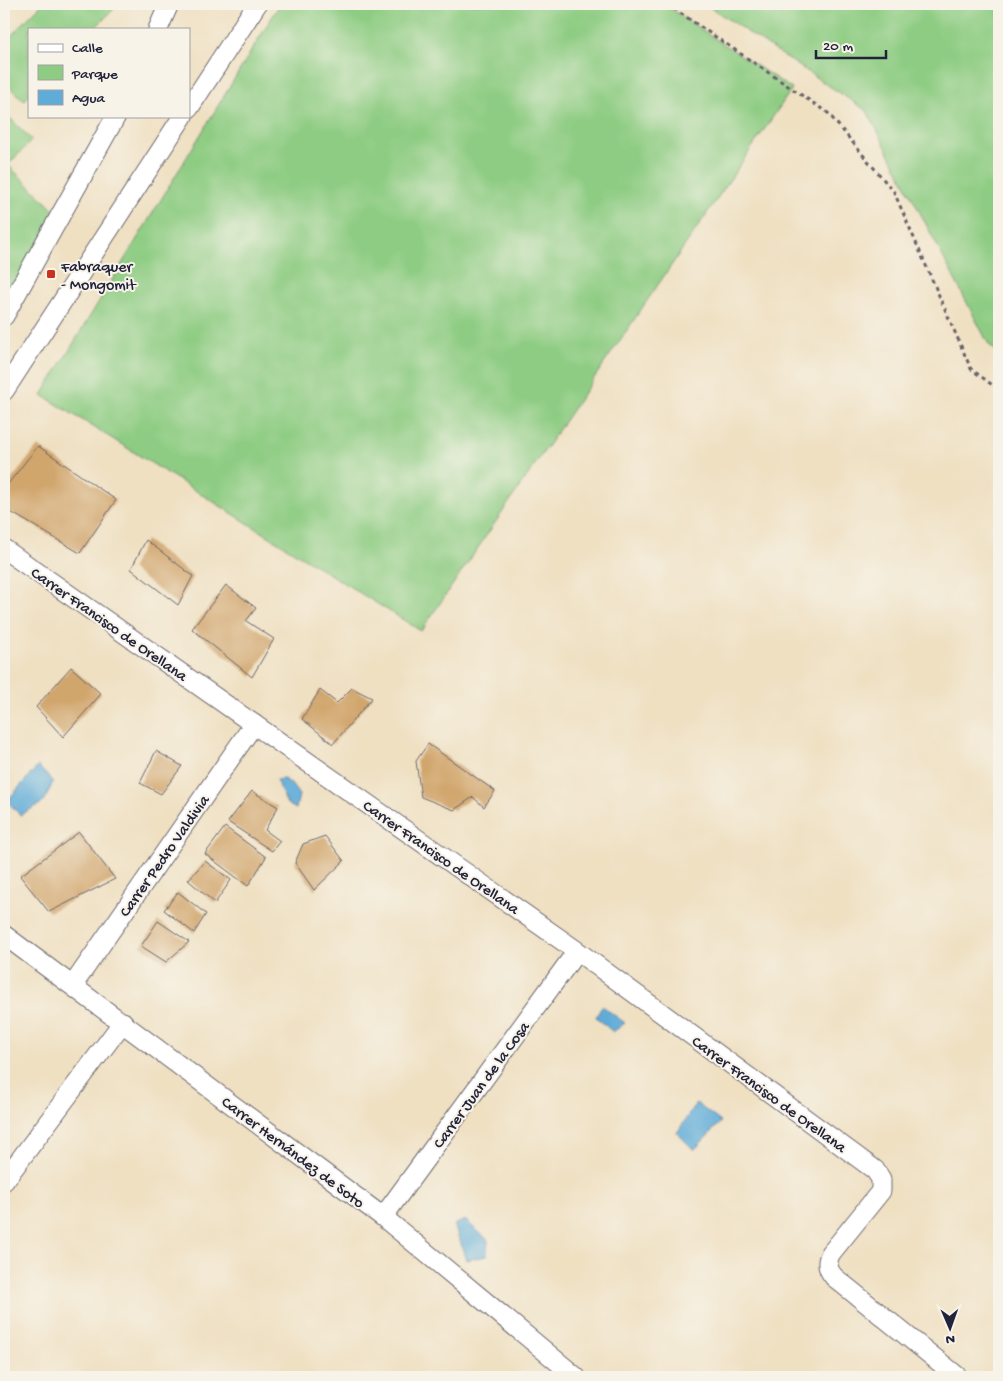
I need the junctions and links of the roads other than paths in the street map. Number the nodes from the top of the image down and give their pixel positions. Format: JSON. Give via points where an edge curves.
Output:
{"nodes":[{"id":1,"x":169,"y":4,"type":"edge"},
{"id":2,"x":257,"y":4,"type":"edge"},
{"id":3,"x":158,"y":28,"type":"edge"},
{"id":4,"x":190,"y":106,"type":"edge"},
{"id":5,"x":115,"y":118,"type":"edge"},
{"id":6,"x":182,"y":118,"type":"edge"},
{"id":7,"x":4,"y":316,"type":"edge"},
{"id":8,"x":4,"y":391,"type":"edge"},
{"id":9,"x":4,"y":549,"type":"edge"},
{"id":10,"x":254,"y":724,"type":"junction"},
{"id":11,"x":4,"y":935,"type":"edge"},
{"id":12,"x":576,"y":950,"type":"junction"},
{"id":13,"x":73,"y":985,"type":"junction"},
{"id":14,"x":123,"y":1022,"type":"junction"},
{"id":15,"x":4,"y":1181,"type":"edge"},
{"id":16,"x":383,"y":1217,"type":"junction"},
{"id":17,"x":576,"y":1377,"type":"edge"},
{"id":18,"x":958,"y":1377,"type":"edge"}],
"edges":[{"from":1,"to":3,"type":"street"},
{"from":2,"to":4,"type":"street"},
{"from":5,"to":7,"type":"street"},
{"from":6,"to":8,"type":"street"},
{"from":9,"to":10,"type":"street","name":"Carrer Francisco de Orellana"},
{"from":10,"to":12,"type":"street","name":"Carrer Francisco de Orellana"},
{"from":10,"to":13,"type":"street","name":"Carrer Pedro Valdivia"},
{"from":11,"to":13,"type":"street","name":"Carrer Hernández de Soto"},
{"from":12,"to":16,"type":"street","name":"Carrer Juan de la Cosa"},
{"from":12,"to":18,"type":"street","name":"Carrer Francisco de Orellana","via":[[875,1170],[881,1179],[881,1191],[831,1253],[828,1268],[834,1277]]},
{"from":13,"to":14,"type":"street","name":"Carrer Hernández de Soto"},
{"from":14,"to":15,"type":"street"},
{"from":14,"to":16,"type":"street","name":"Carrer Hernández de Soto"},
{"from":16,"to":17,"type":"street","name":"Carrer Hernández de Soto"}]}
